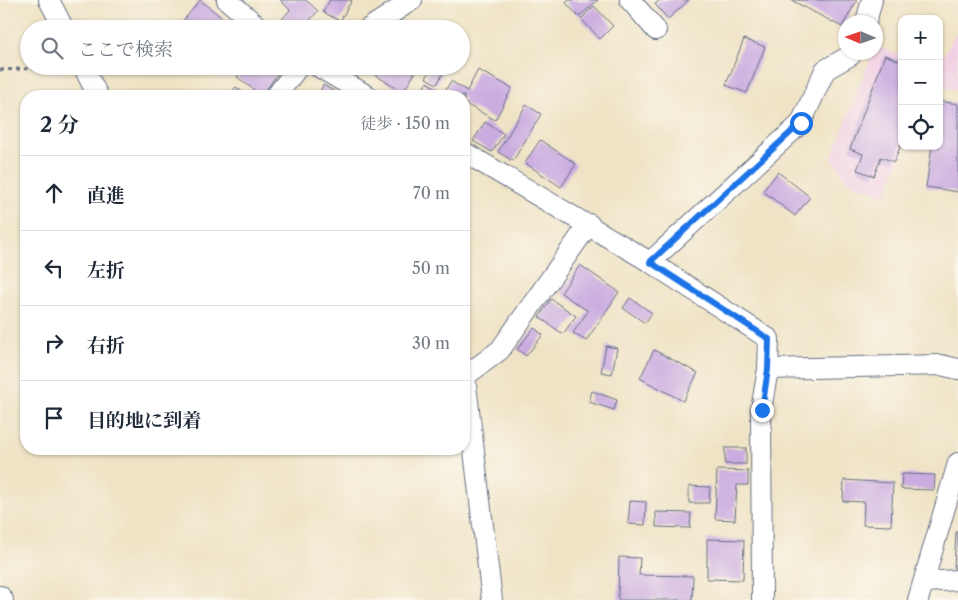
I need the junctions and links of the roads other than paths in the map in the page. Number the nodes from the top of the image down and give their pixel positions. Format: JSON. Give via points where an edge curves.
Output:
{"nodes":[{"id":1,"x":49,"y":0,"type":"edge"},
{"id":2,"x":227,"y":0,"type":"edge"},
{"id":3,"x":412,"y":0,"type":"edge"},
{"id":4,"x":630,"y":0,"type":"edge"},
{"id":5,"x":872,"y":0,"type":"edge"},
{"id":6,"x":868,"y":15,"type":"edge"},
{"id":7,"x":59,"y":20,"type":"edge"},
{"id":8,"x":238,"y":20,"type":"edge"},
{"id":9,"x":382,"y":20,"type":"edge"},
{"id":10,"x":656,"y":30,"type":"dead end"},
{"id":11,"x":842,"y":60,"type":"edge"},
{"id":12,"x":88,"y":75,"type":"edge"},
{"id":13,"x":292,"y":75,"type":"edge"},
{"id":14,"x":332,"y":75,"type":"edge"},
{"id":15,"x":95,"y":90,"type":"edge"},
{"id":16,"x":281,"y":90,"type":"edge"},
{"id":17,"x":358,"y":90,"type":"edge"},
{"id":18,"x":470,"y":155,"type":"edge"},
{"id":19,"x":589,"y":224,"type":"junction"},
{"id":20,"x":650,"y":262,"type":"junction"},
{"id":21,"x":768,"y":369,"type":"junction"},
{"id":22,"x":958,"y":369,"type":"edge"},
{"id":23,"x":470,"y":372,"type":"edge"},
{"id":24,"x":470,"y":425,"type":"edge"},
{"id":25,"x":958,"y":463,"type":"edge"},
{"id":26,"x":958,"y":580,"type":"edge"},
{"id":27,"x":921,"y":591,"type":"edge"},
{"id":28,"x":0,"y":596,"type":"edge"},
{"id":29,"x":2,"y":600,"type":"edge"},
{"id":30,"x":492,"y":600,"type":"edge"},
{"id":31,"x":762,"y":600,"type":"edge"}],
"edges":[{"from":1,"to":7,"type":"street"},
{"from":2,"to":8,"type":"street"},
{"from":3,"to":9,"type":"street"},
{"from":4,"to":10,"type":"street"},
{"from":5,"to":6,"type":"street"},
{"from":11,"to":20,"type":"street","via":[[825,70],[801,123]]},
{"from":12,"to":15,"type":"street"},
{"from":13,"to":16,"type":"street"},
{"from":14,"to":17,"type":"street"},
{"from":18,"to":19,"type":"street"},
{"from":19,"to":20,"type":"street"},
{"from":19,"to":23,"type":"street","via":[[500,350]]},
{"from":20,"to":21,"type":"street","via":[[769,339]]},
{"from":21,"to":22,"type":"street","via":[[941,365]]},
{"from":21,"to":31,"type":"street","via":[[762,410]]},
{"from":24,"to":30,"type":"street"},
{"from":25,"to":27,"type":"street"},
{"from":26,"to":27,"type":"street"},
{"from":28,"to":29,"type":"street"}]}
